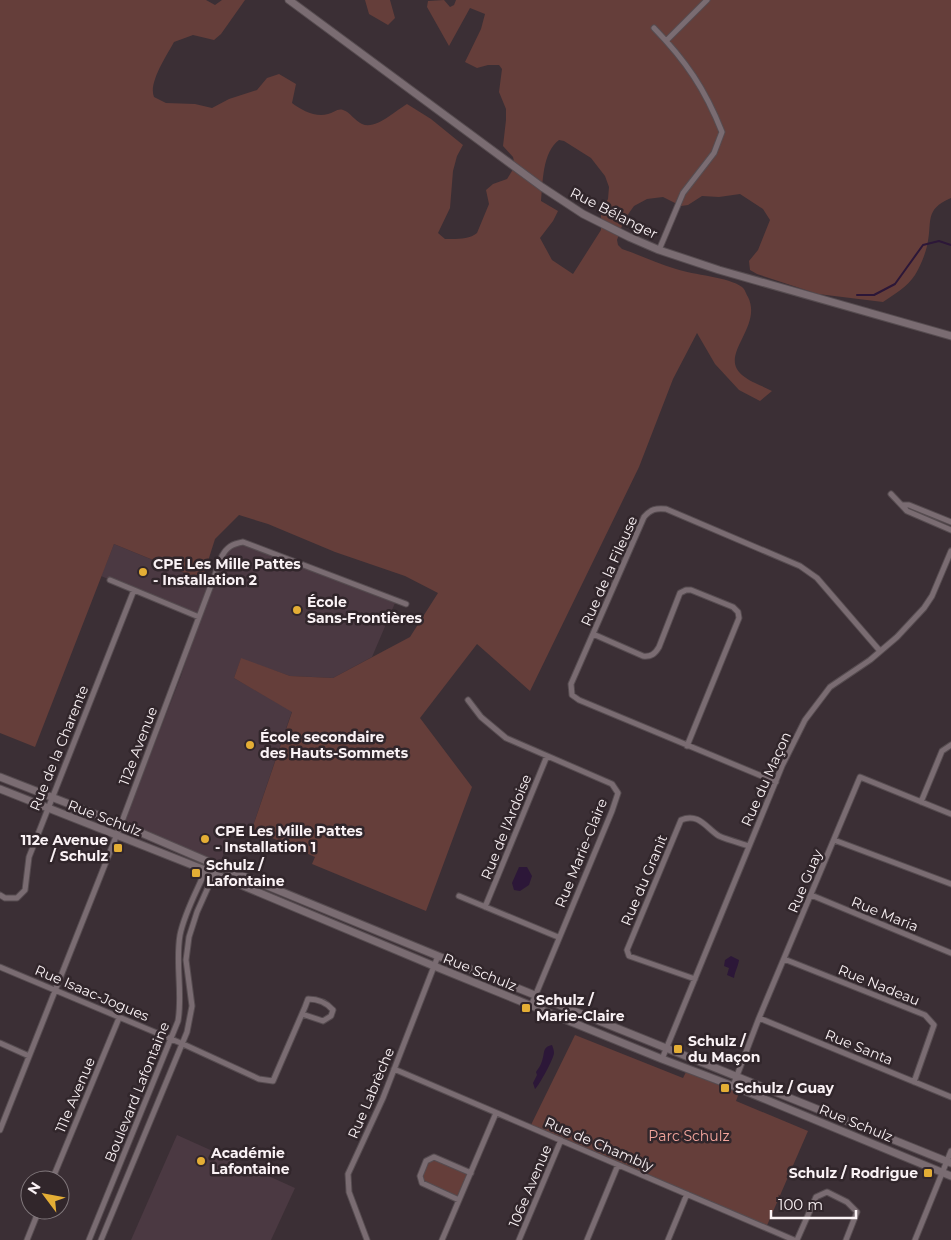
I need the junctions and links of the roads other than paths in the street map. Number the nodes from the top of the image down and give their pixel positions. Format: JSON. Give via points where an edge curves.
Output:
{"nodes":[{"id":1,"x":289,"y":0,"type":"edge"},
{"id":2,"x":707,"y":0,"type":"edge"},
{"id":3,"x":654,"y":28,"type":"dead end"},
{"id":4,"x":666,"y":41,"type":"junction"},
{"id":5,"x":659,"y":250,"type":"junction"},
{"id":6,"x":951,"y":336,"type":"edge"},
{"id":7,"x":891,"y":494,"type":"dead end"},
{"id":8,"x":903,"y":505,"type":"junction"},
{"id":9,"x":951,"y":522,"type":"edge"},
{"id":10,"x":951,"y":530,"type":"edge"},
{"id":11,"x":951,"y":551,"type":"edge"},
{"id":12,"x":110,"y":580,"type":"dead end"},
{"id":13,"x":134,"y":590,"type":"junction"},
{"id":14,"x":406,"y":604,"type":"dead end"},
{"id":15,"x":199,"y":617,"type":"junction"},
{"id":16,"x":593,"y":634,"type":"junction"},
{"id":17,"x":880,"y":651,"type":"junction"},
{"id":18,"x":468,"y":700,"type":"dead end"},
{"id":19,"x":951,"y":745,"type":"edge"},
{"id":20,"x":687,"y":746,"type":"junction"},
{"id":21,"x":547,"y":756,"type":"junction"},
{"id":22,"x":0,"y":777,"type":"edge"},
{"id":23,"x":776,"y":782,"type":"junction"},
{"id":24,"x":0,"y":789,"type":"edge"},
{"id":25,"x":52,"y":797,"type":"junction"},
{"id":26,"x":922,"y":802,"type":"junction"},
{"id":27,"x":47,"y":808,"type":"junction"},
{"id":28,"x":951,"y":814,"type":"edge"},
{"id":29,"x":121,"y":824,"type":"junction"},
{"id":30,"x":117,"y":835,"type":"junction"},
{"id":31,"x":834,"y":840,"type":"junction"},
{"id":32,"x":164,"y":842,"type":"junction"},
{"id":33,"x":749,"y":846,"type":"junction"},
{"id":34,"x":160,"y":852,"type":"junction"},
{"id":35,"x":209,"y":862,"type":"junction"},
{"id":36,"x":218,"y":866,"type":"junction"},
{"id":37,"x":206,"y":871,"type":"junction"},
{"id":38,"x":214,"y":874,"type":"junction"},
{"id":39,"x":951,"y":884,"type":"edge"},
{"id":40,"x":811,"y":895,"type":"junction"},
{"id":41,"x":0,"y":896,"type":"edge"},
{"id":42,"x":459,"y":896,"type":"dead end"},
{"id":43,"x":485,"y":907,"type":"junction"},
{"id":44,"x":558,"y":937,"type":"junction"},
{"id":45,"x":951,"y":953,"type":"edge"},
{"id":46,"x":438,"y":956,"type":"junction"},
{"id":47,"x":784,"y":959,"type":"junction"},
{"id":48,"x":434,"y":966,"type":"junction"},
{"id":49,"x":0,"y":967,"type":"edge"},
{"id":50,"x":695,"y":979,"type":"junction"},
{"id":51,"x":55,"y":990,"type":"junction"},
{"id":52,"x":535,"y":995,"type":"junction"},
{"id":53,"x":530,"y":1006,"type":"junction"},
{"id":54,"x":302,"y":1014,"type":"junction"},
{"id":55,"x":119,"y":1018,"type":"junction"},
{"id":56,"x":759,"y":1018,"type":"junction"},
{"id":57,"x":608,"y":1025,"type":"junction"},
{"id":58,"x":604,"y":1036,"type":"junction"},
{"id":59,"x":171,"y":1039,"type":"junction"},
{"id":60,"x":0,"y":1043,"type":"edge"},
{"id":61,"x":182,"y":1044,"type":"junction"},
{"id":62,"x":666,"y":1048,"type":"junction"},
{"id":63,"x":29,"y":1056,"type":"junction"},
{"id":64,"x":662,"y":1059,"type":"junction"},
{"id":65,"x":394,"y":1069,"type":"junction"},
{"id":66,"x":737,"y":1075,"type":"junction"},
{"id":67,"x":914,"y":1082,"type":"junction"},
{"id":68,"x":733,"y":1086,"type":"junction"},
{"id":69,"x":951,"y":1097,"type":"edge"},
{"id":70,"x":819,"y":1109,"type":"junction"},
{"id":71,"x":0,"y":1112,"type":"edge"},
{"id":72,"x":496,"y":1113,"type":"junction"},
{"id":73,"x":6,"y":1115,"type":"junction"},
{"id":74,"x":815,"y":1120,"type":"junction"},
{"id":75,"x":0,"y":1130,"type":"edge"},
{"id":76,"x":561,"y":1140,"type":"junction"},
{"id":77,"x":951,"y":1151,"type":"edge"},
{"id":78,"x":949,"y":1162,"type":"edge"},
{"id":79,"x":618,"y":1165,"type":"junction"},
{"id":80,"x":56,"y":1170,"type":"edge"},
{"id":81,"x":942,"y":1172,"type":"junction"},
{"id":82,"x":471,"y":1173,"type":"junction"},
{"id":83,"x":951,"y":1176,"type":"edge"},
{"id":84,"x":687,"y":1194,"type":"junction"},
{"id":85,"x":459,"y":1200,"type":"junction"},
{"id":86,"x":36,"y":1220,"type":"edge"},
{"id":87,"x":366,"y":1239,"type":"edge"},
{"id":88,"x":27,"y":1240,"type":"edge"},
{"id":89,"x":89,"y":1240,"type":"edge"},
{"id":90,"x":102,"y":1240,"type":"edge"},
{"id":91,"x":442,"y":1240,"type":"edge"},
{"id":92,"x":519,"y":1240,"type":"edge"},
{"id":93,"x":587,"y":1240,"type":"edge"},
{"id":94,"x":668,"y":1240,"type":"edge"},
{"id":95,"x":796,"y":1240,"type":"edge"},
{"id":96,"x":846,"y":1240,"type":"edge"},
{"id":97,"x":915,"y":1240,"type":"edge"}],
"edges":[{"from":1,"to":5,"type":"street","name":"Rue Bélanger","via":[[542,187],[583,214]]},
{"from":2,"to":4,"type":"street"},
{"from":3,"to":4,"type":"street"},
{"from":4,"to":5,"type":"street","via":[[688,66],[722,132],[714,153],[683,193]]},
{"from":5,"to":6,"type":"street","name":"Rue Bélanger"},
{"from":7,"to":8,"type":"street"},
{"from":8,"to":9,"type":"street"},
{"from":8,"to":10,"type":"street","via":[[912,514]]},
{"from":11,"to":17,"type":"street","name":"Rue du Maçon","via":[[924,608]]},
{"from":12,"to":13,"type":"street"},
{"from":13,"to":15,"type":"street"},
{"from":13,"to":25,"type":"street","name":"Rue de la Charente"},
{"from":14,"to":15,"type":"street","name":"112e Avenue","via":[[243,542],[226,548]]},
{"from":15,"to":29,"type":"street","name":"112e Avenue"},
{"from":16,"to":17,"type":"street","name":"Rue de la Fileuse","via":[[644,517],[657,508],[800,566],[817,578]]},
{"from":16,"to":20,"type":"street","name":"Rue de la Fileuse","via":[[571,684],[572,695]]},
{"from":16,"to":20,"type":"street","via":[[649,657],[659,647],[680,594],[686,590],[734,607],[739,618]]},
{"from":17,"to":23,"type":"street","name":"Rue du Maçon","via":[[830,687],[805,720]]},
{"from":18,"to":21,"type":"street","name":"Rue Marie-Claire","via":[[480,717],[500,734]]},
{"from":19,"to":26,"type":"street","via":[[942,751]]},
{"from":20,"to":23,"type":"street","name":"Rue de la Fileuse"},
{"from":21,"to":43,"type":"street","name":"Rue de l'Ardoise"},
{"from":21,"to":44,"type":"street","name":"Rue Marie-Claire","via":[[612,784],[618,793]]},
{"from":22,"to":25,"type":"street","name":"Rue Schulz"},
{"from":23,"to":33,"type":"street","name":"Rue du Maçon"},
{"from":24,"to":27,"type":"street","name":"Rue Schulz"},
{"from":25,"to":27,"type":"street","name":"Rue de la Charente"},
{"from":25,"to":29,"type":"street","name":"Rue Schulz"},
{"from":26,"to":28,"type":"street","name":"Rue Guay"},
{"from":26,"to":31,"type":"street","name":"Rue Guay","via":[[860,776]]},
{"from":27,"to":30,"type":"street","name":"Rue Schulz"},
{"from":27,"to":41,"type":"street","name":"Rue de la Charente","via":[[29,857],[25,890],[17,898]]},
{"from":29,"to":30,"type":"street","name":"112e Avenue"},
{"from":29,"to":32,"type":"street","name":"Rue Schulz"},
{"from":30,"to":34,"type":"street","name":"Rue Schulz"},
{"from":30,"to":51,"type":"street","name":"112e Avenue"},
{"from":31,"to":39,"type":"street"},
{"from":31,"to":40,"type":"street","name":"Rue Guay"},
{"from":32,"to":34,"type":"street"},
{"from":32,"to":35,"type":"street","name":"Rue Schulz"},
{"from":33,"to":50,"type":"street","name":"Rue du Maçon"},
{"from":33,"to":50,"type":"street","name":"Rue du Granit","via":[[718,835],[692,817],[681,820],[627,950],[638,961]]},
{"from":34,"to":37,"type":"street","name":"Rue Schulz"},
{"from":35,"to":36,"type":"street","name":"Rue Schulz"},
{"from":35,"to":37,"type":"street","name":"Boulevard Lafontaine"},
{"from":36,"to":38,"type":"street","name":"Boulevard Lafontaine"},
{"from":36,"to":46,"type":"street","name":"Rue Schulz"},
{"from":37,"to":38,"type":"street","name":"Rue Schulz"},
{"from":37,"to":59,"type":"street","name":"Boulevard Lafontaine","via":[[184,919],[180,936],[177,960],[181,1005]]},
{"from":38,"to":48,"type":"street","name":"Rue Schulz"},
{"from":38,"to":61,"type":"street","name":"Boulevard Lafontaine","via":[[189,937],[186,960],[192,1006]]},
{"from":40,"to":45,"type":"street","name":"Rue Maria"},
{"from":40,"to":47,"type":"street","name":"Rue Guay"},
{"from":42,"to":43,"type":"street"},
{"from":43,"to":44,"type":"street"},
{"from":44,"to":52,"type":"street","name":"Rue Marie-Claire"},
{"from":46,"to":48,"type":"street","name":"Rue Labrèche"},
{"from":46,"to":52,"type":"street","name":"Rue Schulz"},
{"from":47,"to":56,"type":"street","name":"Rue Guay"},
{"from":47,"to":67,"type":"street","name":"Rue Nadeau","via":[[925,1015],[934,1025]]},
{"from":48,"to":53,"type":"street","name":"Rue Schulz"},
{"from":48,"to":65,"type":"street","name":"Rue Labrèche"},
{"from":49,"to":51,"type":"street","name":"Rue Isaac-Jogues"},
{"from":50,"to":62,"type":"street","name":"Rue du Maçon"},
{"from":51,"to":55,"type":"street","name":"Rue Isaac-Jogues"},
{"from":51,"to":63,"type":"street","name":"112e Avenue"},
{"from":52,"to":53,"type":"street","name":"Rue Marie-Claire"},
{"from":52,"to":57,"type":"street","name":"Rue Schulz"},
{"from":53,"to":58,"type":"street","name":"Rue Schulz"},
{"from":54,"to":54,"type":"street","name":"Rue Isaac-Jogues","via":[[308,999],[328,1005],[333,1010],[331,1016],[323,1021]]},
{"from":54,"to":61,"type":"street","name":"Rue Isaac-Jogues","via":[[273,1081],[259,1079]]},
{"from":55,"to":59,"type":"street","name":"Rue Isaac-Jogues"},
{"from":55,"to":80,"type":"street","name":"111e Avenue"},
{"from":56,"to":66,"type":"street","name":"Rue Guay"},
{"from":56,"to":67,"type":"street","name":"Rue Santa"},
{"from":57,"to":58,"type":"street"},
{"from":57,"to":62,"type":"street","name":"Rue Schulz"},
{"from":58,"to":64,"type":"street","name":"Rue Schulz"},
{"from":59,"to":61,"type":"street","name":"Rue Isaac-Jogues"},
{"from":59,"to":89,"type":"street","name":"Boulevard Lafontaine"},
{"from":60,"to":63,"type":"street"},
{"from":61,"to":90,"type":"street","name":"Boulevard Lafontaine"},
{"from":62,"to":64,"type":"street","name":"Rue du Maçon"},
{"from":62,"to":66,"type":"street","name":"Rue Schulz"},
{"from":63,"to":73,"type":"street","name":"112e Avenue"},
{"from":64,"to":68,"type":"street","name":"Rue Schulz"},
{"from":65,"to":72,"type":"street","name":"Rue de Chambly"},
{"from":65,"to":87,"type":"street","name":"Rue Labrèche","via":[[348,1174],[349,1192]]},
{"from":66,"to":68,"type":"street","name":"Rue Guay"},
{"from":66,"to":70,"type":"street","name":"Rue Schulz"},
{"from":67,"to":69,"type":"street","name":"Rue Santa"},
{"from":68,"to":74,"type":"street","name":"Rue Schulz"},
{"from":70,"to":74,"type":"street"},
{"from":70,"to":78,"type":"street","name":"Rue Schulz"},
{"from":71,"to":73,"type":"street"},
{"from":72,"to":76,"type":"street","name":"Rue de Chambly"},
{"from":72,"to":82,"type":"street"},
{"from":73,"to":75,"type":"street","name":"112e Avenue"},
{"from":74,"to":81,"type":"street","name":"Rue Schulz"},
{"from":76,"to":79,"type":"street","name":"Rue de Chambly"},
{"from":76,"to":92,"type":"street","name":"106e Avenue"},
{"from":77,"to":78,"type":"street"},
{"from":78,"to":81,"type":"street"},
{"from":79,"to":84,"type":"street","name":"Rue de Chambly"},
{"from":79,"to":93,"type":"street"},
{"from":81,"to":83,"type":"street","name":"Rue Schulz"},
{"from":81,"to":97,"type":"street"},
{"from":82,"to":85,"type":"street"},
{"from":82,"to":85,"type":"street","via":[[434,1157],[426,1161],[420,1176],[422,1183]]},
{"from":84,"to":94,"type":"street"},
{"from":84,"to":95,"type":"street","name":"Rue de Chambly"},
{"from":85,"to":91,"type":"street"},
{"from":86,"to":88,"type":"street"},
{"from":95,"to":96,"type":"street","name":"Rue de Chambly","via":[[816,1197],[827,1192],[847,1202],[856,1212]]}]}
